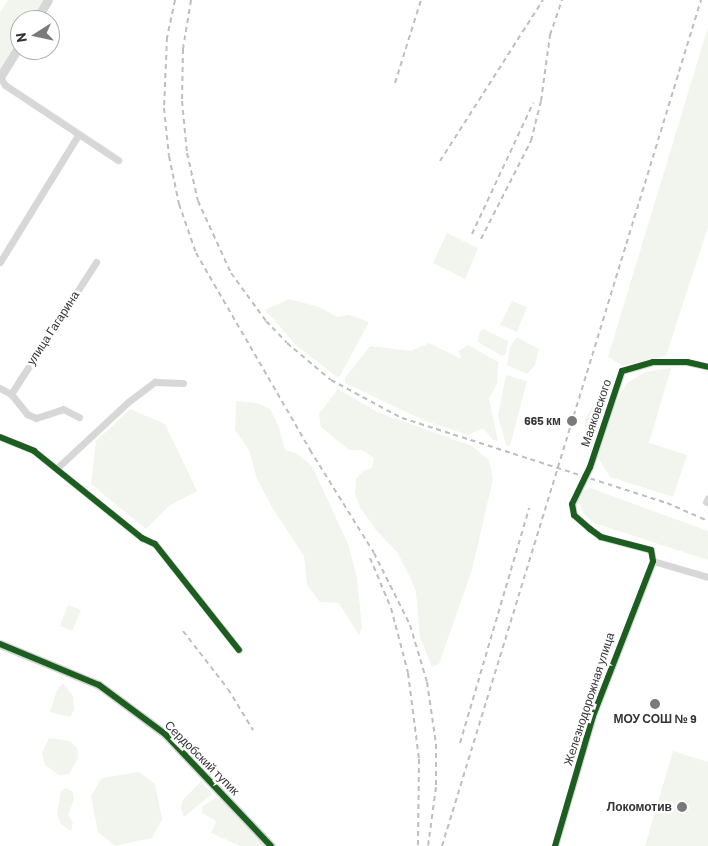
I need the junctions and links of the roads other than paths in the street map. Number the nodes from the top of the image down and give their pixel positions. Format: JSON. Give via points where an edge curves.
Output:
{"nodes":[{"id":1,"x":11,"y":60,"type":"edge"},
{"id":2,"x":0,"y":77,"type":"edge"},
{"id":3,"x":78,"y":136,"type":"junction"},
{"id":4,"x":118,"y":160,"type":"dead end"},
{"id":5,"x":0,"y":262,"type":"edge"},
{"id":6,"x":96,"y":262,"type":"dead end"},
{"id":7,"x":708,"y":367,"type":"edge"},
{"id":8,"x":183,"y":383,"type":"dead end"},
{"id":9,"x":0,"y":388,"type":"edge"},
{"id":10,"x":11,"y":394,"type":"junction"},
{"id":11,"x":79,"y":416,"type":"dead end"},
{"id":12,"x":0,"y":437,"type":"edge"},
{"id":13,"x":57,"y":468,"type":"junction"},
{"id":14,"x":653,"y":561,"type":"junction"},
{"id":15,"x":708,"y":577,"type":"edge"},
{"id":16,"x":0,"y":644,"type":"edge"},
{"id":17,"x":239,"y":650,"type":"dead end"},
{"id":18,"x":271,"y":846,"type":"edge"},
{"id":19,"x":555,"y":846,"type":"edge"}],
"edges":[{"from":1,"to":2,"type":"street"},
{"from":2,"to":3,"type":"street","via":[[5,85]]},
{"from":3,"to":4,"type":"street"},
{"from":3,"to":5,"type":"street"},
{"from":6,"to":10,"type":"street","name":"улица Гагарина"},
{"from":7,"to":14,"type":"street","name":"Маяковского","via":[[687,362],[653,362],[622,371],[590,467],[572,504],[574,515],[602,537],[651,550]]},
{"from":8,"to":13,"type":"street","via":[[155,382],[122,407]]},
{"from":9,"to":10,"type":"street"},
{"from":10,"to":11,"type":"street","via":[[20,408],[36,418],[63,409]]},
{"from":12,"to":13,"type":"street","via":[[34,450]]},
{"from":13,"to":17,"type":"street","via":[[142,538],[155,544]]},
{"from":14,"to":15,"type":"street"},
{"from":14,"to":19,"type":"street","name":"Железнодорожная улица","via":[[593,716]]},
{"from":16,"to":18,"type":"street","name":"Сердобский тупик","via":[[99,685],[165,734]]}]}
